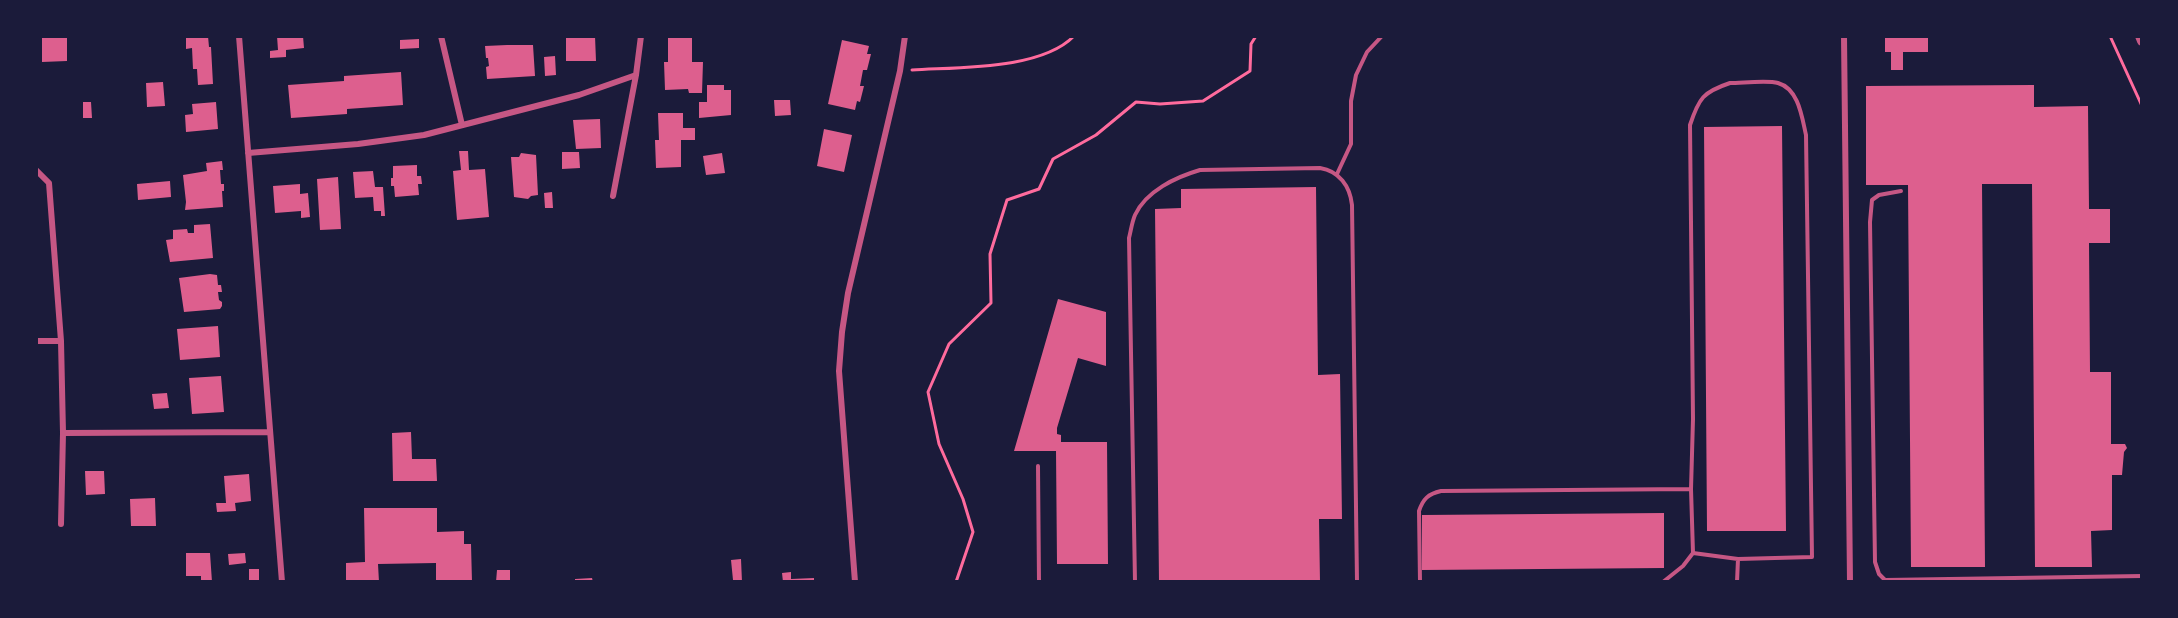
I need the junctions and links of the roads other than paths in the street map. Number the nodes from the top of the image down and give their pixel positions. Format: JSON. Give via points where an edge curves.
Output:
{"nodes":[{"id":1,"x":238,"y":36,"type":"edge"},
{"id":2,"x":441,"y":36,"type":"edge"},
{"id":3,"x":641,"y":36,"type":"edge"},
{"id":4,"x":905,"y":36,"type":"edge"},
{"id":5,"x":1382,"y":36,"type":"edge"},
{"id":6,"x":1844,"y":36,"type":"edge"},
{"id":7,"x":2140,"y":36,"type":"edge"},
{"id":8,"x":2142,"y":41,"type":"edge"},
{"id":9,"x":636,"y":75,"type":"junction"},
{"id":10,"x":462,"y":126,"type":"junction"},
{"id":11,"x":248,"y":153,"type":"junction"},
{"id":12,"x":36,"y":171,"type":"edge"},
{"id":13,"x":1336,"y":174,"type":"junction"},
{"id":14,"x":1901,"y":191,"type":"dead end"},
{"id":15,"x":613,"y":196,"type":"dead end"},
{"id":16,"x":36,"y":341,"type":"edge"},
{"id":17,"x":61,"y":341,"type":"junction"},
{"id":18,"x":270,"y":432,"type":"junction"},
{"id":19,"x":63,"y":434,"type":"junction"},
{"id":20,"x":1038,"y":466,"type":"dead end"},
{"id":21,"x":1691,"y":489,"type":"junction"},
{"id":22,"x":61,"y":524,"type":"dead end"},
{"id":23,"x":1694,"y":553,"type":"junction"},
{"id":24,"x":1738,"y":559,"type":"junction"},
{"id":25,"x":2142,"y":576,"type":"edge"},
{"id":26,"x":2006,"y":580,"type":"edge"},
{"id":27,"x":1885,"y":581,"type":"edge"},
{"id":28,"x":282,"y":582,"type":"edge"},
{"id":29,"x":855,"y":582,"type":"edge"},
{"id":30,"x":1039,"y":582,"type":"edge"},
{"id":31,"x":1135,"y":582,"type":"edge"},
{"id":32,"x":1357,"y":582,"type":"edge"},
{"id":33,"x":1496,"y":582,"type":"edge"},
{"id":34,"x":1663,"y":582,"type":"edge"},
{"id":35,"x":1737,"y":582,"type":"edge"},
{"id":36,"x":1850,"y":582,"type":"edge"}],
"edges":[{"from":1,"to":11,"type":"street"},
{"from":2,"to":10,"type":"street"},
{"from":3,"to":9,"type":"street"},
{"from":4,"to":29,"type":"street","via":[[842,332],[839,371]]},
{"from":5,"to":13,"type":"lane","via":[[1367,52],[1356,75],[1351,101],[1351,144]]},
{"from":6,"to":36,"type":"street"},
{"from":7,"to":8,"type":"street"},
{"from":9,"to":10,"type":"street","via":[[579,95]]},
{"from":9,"to":15,"type":"street"},
{"from":10,"to":11,"type":"street","via":[[358,144]]},
{"from":11,"to":18,"type":"street"},
{"from":12,"to":17,"type":"street","via":[[49,183]]},
{"from":13,"to":31,"type":"lane","via":[[1320,168],[1200,170],[1163,186],[1136,213],[1129,238]]},
{"from":13,"to":32,"type":"lane","via":[[1348,190],[1352,205]]},
{"from":14,"to":27,"type":"lane","via":[[1872,200],[1870,222],[1875,562]]},
{"from":16,"to":17,"type":"street"},
{"from":17,"to":19,"type":"street"},
{"from":18,"to":19,"type":"street"},
{"from":18,"to":28,"type":"street"},
{"from":19,"to":22,"type":"street"},
{"from":20,"to":30,"type":"lane"},
{"from":21,"to":23,"type":"lane"},
{"from":21,"to":24,"type":"lane","via":[[1690,125],[1696,107],[1710,90],[1730,83],[1778,83],[1791,91],[1801,110],[1806,135],[1812,557]]},
{"from":21,"to":33,"type":"lane","via":[[1430,493],[1419,511],[1420,582]]},
{"from":23,"to":24,"type":"lane"},
{"from":23,"to":34,"type":"lane"},
{"from":24,"to":35,"type":"lane"},
{"from":25,"to":26,"type":"lane"},
{"from":26,"to":27,"type":"lane"}]}
